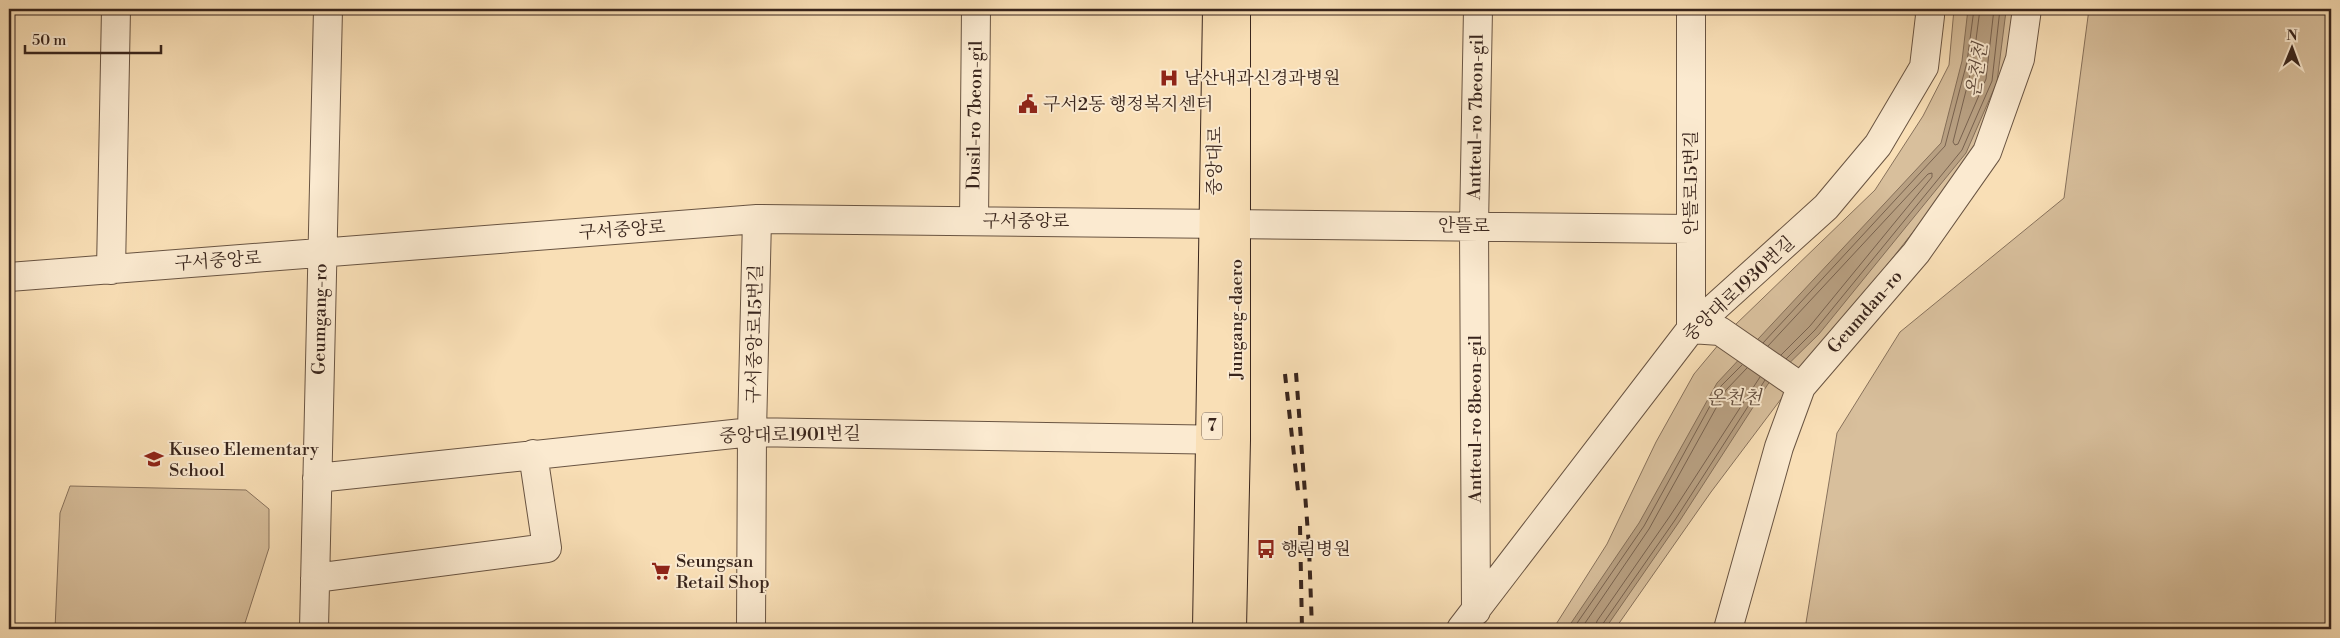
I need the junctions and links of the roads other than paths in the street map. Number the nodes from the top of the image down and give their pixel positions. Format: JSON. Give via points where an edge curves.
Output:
{"nodes":[{"id":1,"x":116,"y":9,"type":"edge"},
{"id":2,"x":328,"y":9,"type":"edge"},
{"id":3,"x":976,"y":9,"type":"edge"},
{"id":4,"x":1217,"y":9,"type":"edge"},
{"id":5,"x":1236,"y":9,"type":"edge"},
{"id":6,"x":1478,"y":9,"type":"edge"},
{"id":7,"x":1691,"y":9,"type":"edge"},
{"id":8,"x":1929,"y":9,"type":"edge"},
{"id":9,"x":2027,"y":9,"type":"edge"},
{"id":10,"x":757,"y":219,"type":"junction"},
{"id":11,"x":974,"y":221,"type":"junction"},
{"id":12,"x":1226,"y":223,"type":"junction"},
{"id":13,"x":1474,"y":226,"type":"junction"},
{"id":14,"x":1691,"y":229,"type":"junction"},
{"id":15,"x":321,"y":253,"type":"junction"},
{"id":16,"x":111,"y":270,"type":"junction"},
{"id":17,"x":9,"y":277,"type":"edge"},
{"id":18,"x":1691,"y":329,"type":"junction"},
{"id":19,"x":1793,"y":381,"type":"junction"},
{"id":20,"x":752,"y":432,"type":"junction"},
{"id":21,"x":1224,"y":439,"type":"junction"},
{"id":22,"x":533,"y":454,"type":"junction"},
{"id":23,"x":317,"y":478,"type":"junction"},
{"id":24,"x":315,"y":578,"type":"junction"},
{"id":25,"x":1469,"y":620,"type":"edge"},
{"id":26,"x":314,"y":629,"type":"edge"},
{"id":27,"x":751,"y":629,"type":"edge"},
{"id":28,"x":1207,"y":629,"type":"edge"},
{"id":29,"x":1232,"y":629,"type":"edge"},
{"id":30,"x":1728,"y":629,"type":"edge"}],
"edges":[{"from":1,"to":16,"type":"street"},
{"from":2,"to":15,"type":"street","name":"Geumgang-ro"},
{"from":3,"to":11,"type":"street","name":"Dusil-ro 7beon-gil"},
{"from":4,"to":12,"type":"main road","name":"중앙대로","number":"7"},
{"from":5,"to":12,"type":"main road","name":"Jungang-daero","number":"7"},
{"from":6,"to":13,"type":"street","name":"Antteul-ro 7beon-gil"},
{"from":7,"to":14,"type":"street","name":"안뜰로15번길"},
{"from":8,"to":18,"type":"street","name":"중앙대로1930번길","via":[[1924,67],[1878,145],[1826,207]]},
{"from":9,"to":19,"type":"street","name":"Geumdan-ro","via":[[2020,59],[1987,152],[1916,253]]},
{"from":10,"to":11,"type":"street","name":"구서중앙로"},
{"from":10,"to":15,"type":"street","name":"구서중앙로"},
{"from":10,"to":20,"type":"street","name":"구서중앙로15번길"},
{"from":11,"to":12,"type":"street","name":"구서중앙로"},
{"from":12,"to":13,"type":"street","name":"안뜰로"},
{"from":12,"to":21,"type":"main road","name":"Jungang-daero","number":"7"},
{"from":13,"to":14,"type":"street","name":"안뜰로"},
{"from":13,"to":25,"type":"street","name":"Antteul-ro 8beon-gil"},
{"from":14,"to":18,"type":"street","name":"안뜰로15번길"},
{"from":15,"to":16,"type":"street","name":"구서중앙로"},
{"from":15,"to":23,"type":"street","name":"Geumgang-ro"},
{"from":16,"to":17,"type":"street","name":"구서중앙로"},
{"from":18,"to":19,"type":"street","via":[[1720,331]]},
{"from":18,"to":25,"type":"street","name":"중앙대로1930번길"},
{"from":19,"to":30,"type":"street","name":"Geumdan-ro","via":[[1779,447]]},
{"from":20,"to":21,"type":"street","name":"중앙대로1901번길"},
{"from":20,"to":22,"type":"street","name":"중앙대로1901번길"},
{"from":20,"to":27,"type":"street","name":"구서중앙로15번길"},
{"from":21,"to":28,"type":"main road","name":"Jungang-daero","number":"7"},
{"from":21,"to":29,"type":"main road","name":"Jungang-daero","number":"7"},
{"from":22,"to":23,"type":"street","name":"중앙대로1901번길"},
{"from":22,"to":24,"type":"street","via":[[547,548]]},
{"from":23,"to":24,"type":"street","name":"Geumgang-ro"},
{"from":24,"to":26,"type":"street","name":"Geumgang-ro"}]}
